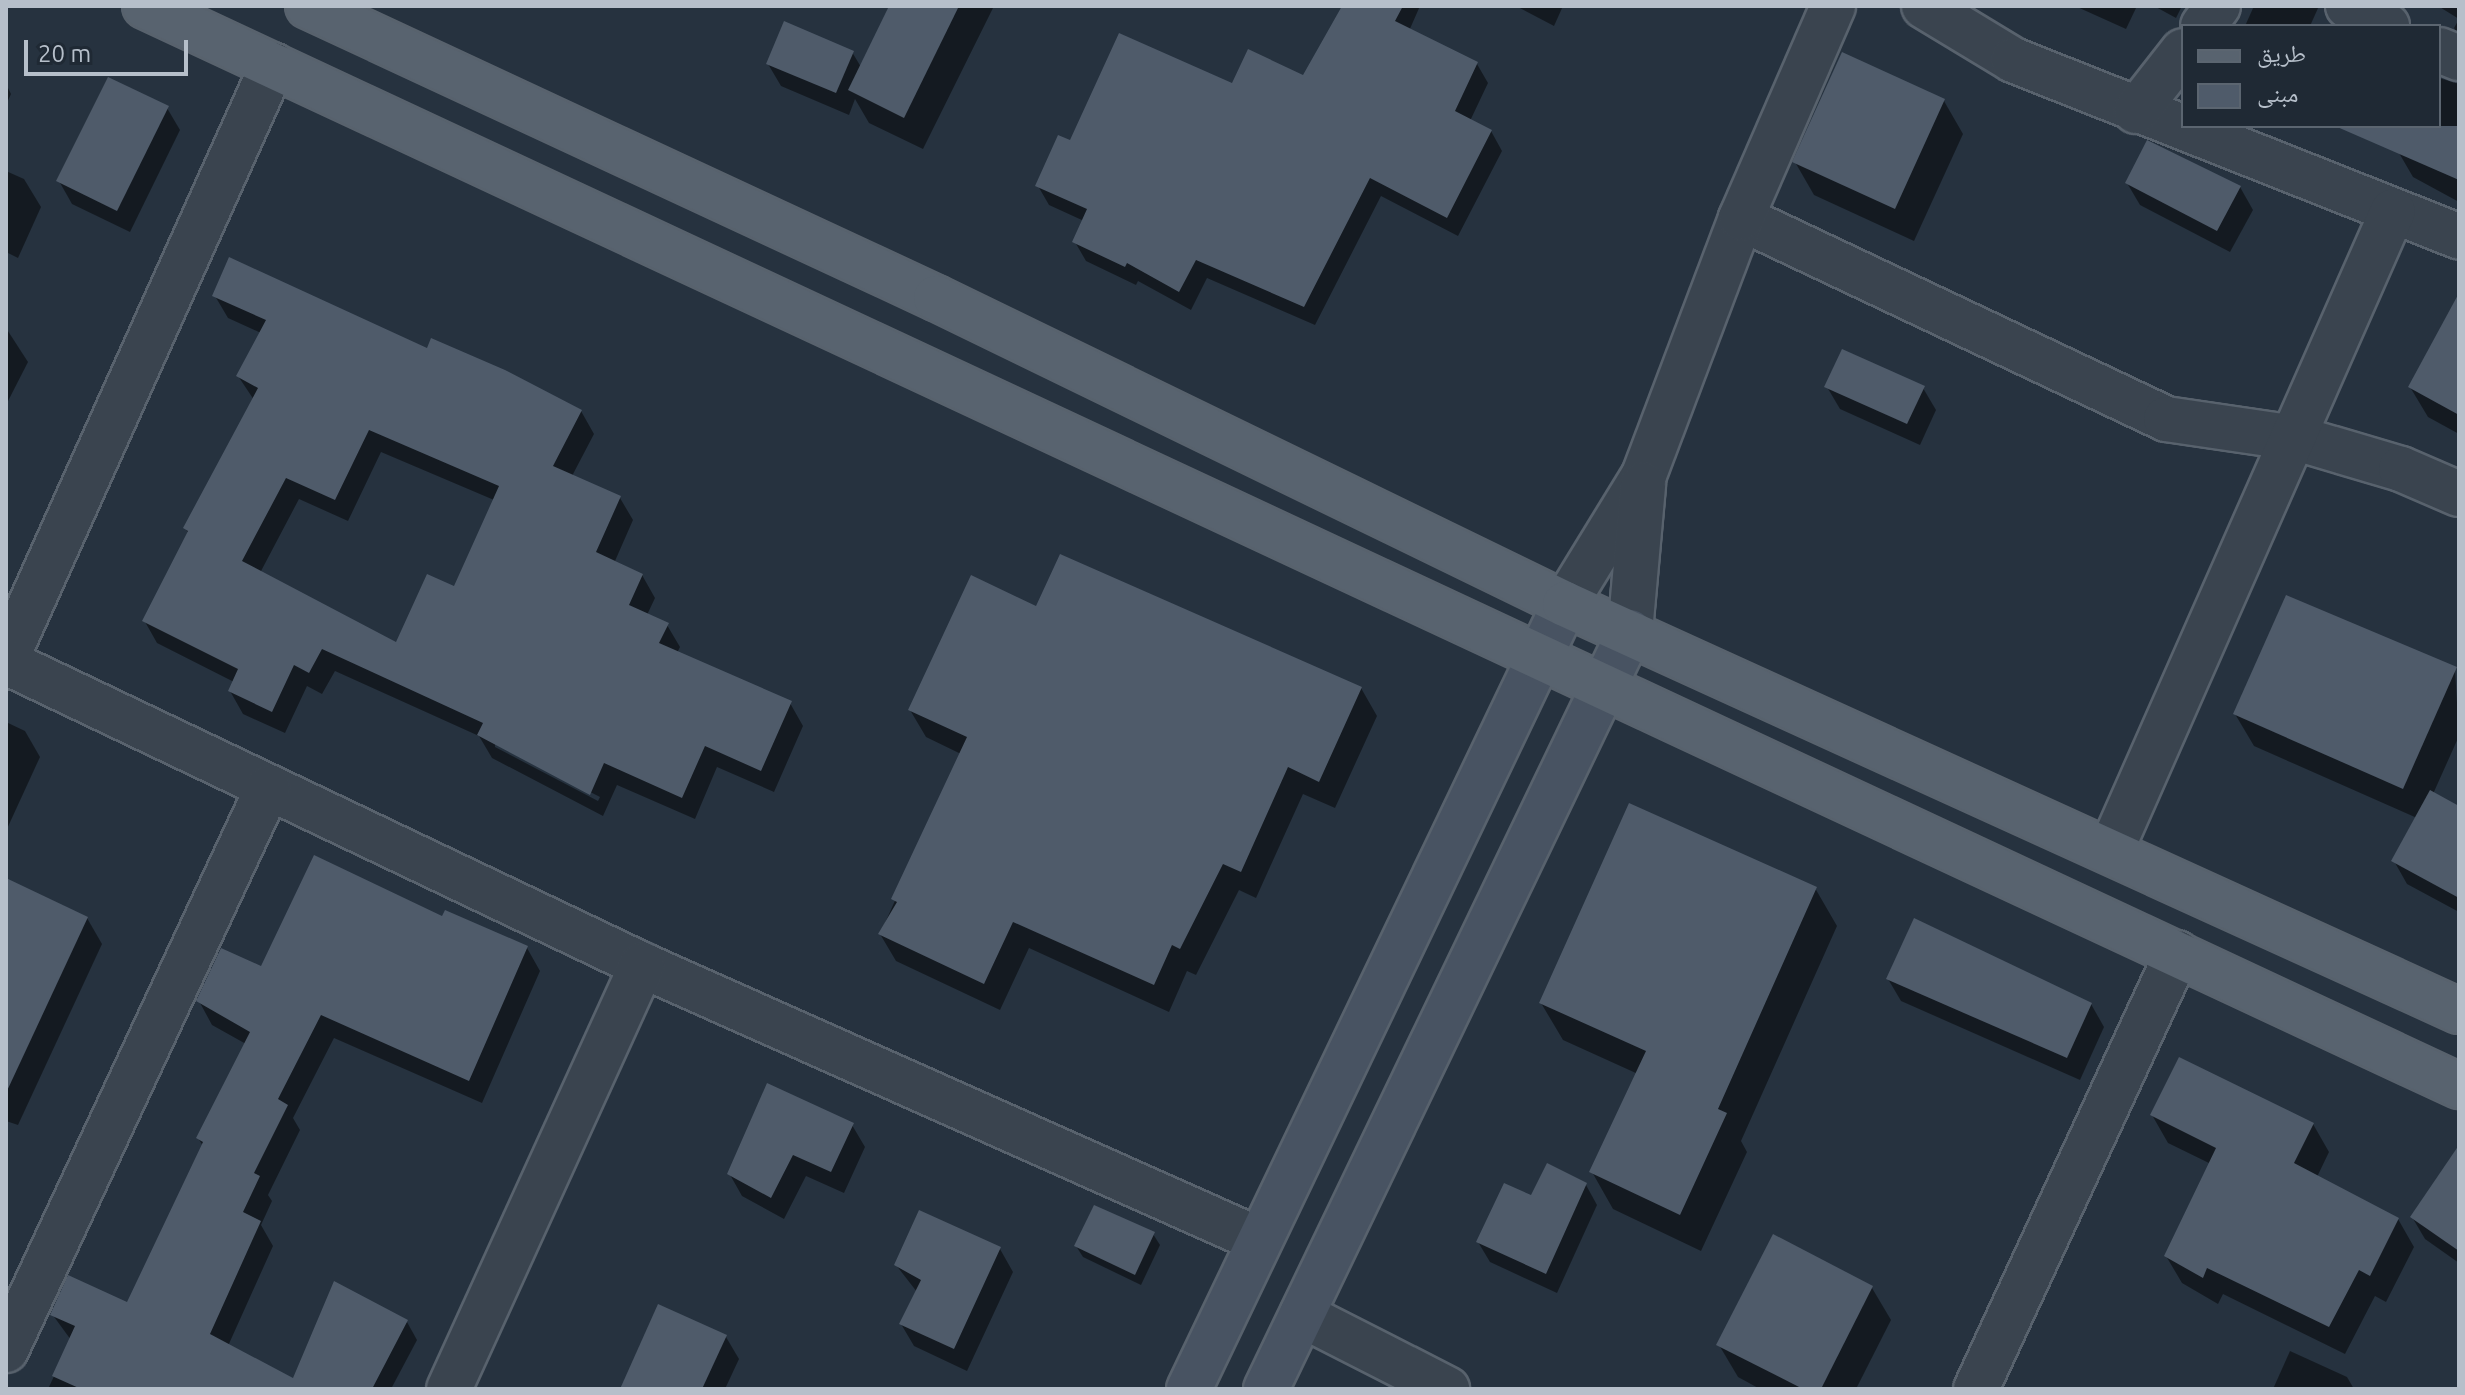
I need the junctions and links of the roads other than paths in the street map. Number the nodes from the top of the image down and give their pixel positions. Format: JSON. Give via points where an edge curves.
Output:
{"nodes":[{"id":1,"x":145,"y":6,"type":"edge"},
{"id":2,"x":308,"y":6,"type":"edge"},
{"id":3,"x":1833,"y":6,"type":"edge"},
{"id":4,"x":1924,"y":6,"type":"edge"},
{"id":5,"x":2218,"y":6,"type":"edge"},
{"id":6,"x":2348,"y":6,"type":"edge"},
{"id":7,"x":2204,"y":24,"type":"edge"},
{"id":8,"x":2383,"y":24,"type":"edge"},
{"id":9,"x":2181,"y":54,"type":"edge"},
{"id":10,"x":273,"y":65,"type":"junction"},
{"id":11,"x":2136,"y":111,"type":"junction"},
{"id":12,"x":2393,"y":211,"type":"junction"},
{"id":13,"x":1741,"y":218,"type":"junction"},
{"id":14,"x":2459,"y":237,"type":"edge"},
{"id":15,"x":2296,"y":438,"type":"junction"},
{"id":16,"x":1644,"y":475,"type":"junction"},
{"id":17,"x":2459,"y":494,"type":"edge"},
{"id":18,"x":1565,"y":604,"type":"junction"},
{"id":19,"x":1630,"y":632,"type":"junction"},
{"id":20,"x":1539,"y":658,"type":"junction"},
{"id":21,"x":6,"y":660,"type":"edge"},
{"id":22,"x":1603,"y":689,"type":"junction"},
{"id":23,"x":268,"y":788,"type":"junction"},
{"id":24,"x":2111,"y":850,"type":"junction"},
{"id":25,"x":2177,"y":953,"type":"junction"},
{"id":26,"x":642,"y":965,"type":"junction"},
{"id":27,"x":2459,"y":1011,"type":"edge"},
{"id":28,"x":2459,"y":1086,"type":"edge"},
{"id":29,"x":1259,"y":1240,"type":"junction"},
{"id":30,"x":1302,"y":1315,"type":"junction"},
{"id":31,"x":6,"y":1350,"type":"edge"},
{"id":32,"x":449,"y":1389,"type":"edge"},
{"id":33,"x":1189,"y":1389,"type":"edge"},
{"id":34,"x":1266,"y":1389,"type":"edge"},
{"id":35,"x":1447,"y":1389,"type":"edge"},
{"id":36,"x":1976,"y":1389,"type":"edge"}],
"edges":[{"from":1,"to":10,"type":"main road"},
{"from":2,"to":18,"type":"main road","via":[[936,298]]},
{"from":3,"to":13,"type":"street"},
{"from":4,"to":11,"type":"street","via":[[2013,60]]},
{"from":5,"to":7,"type":"street"},
{"from":6,"to":8,"type":"street"},
{"from":9,"to":11,"type":"street"},
{"from":10,"to":20,"type":"main road"},
{"from":10,"to":21,"type":"street"},
{"from":11,"to":12,"type":"street"},
{"from":12,"to":14,"type":"street"},
{"from":12,"to":15,"type":"street"},
{"from":13,"to":15,"type":"street","via":[[2166,419]]},
{"from":13,"to":16,"type":"street"},
{"from":15,"to":17,"type":"street","via":[[2401,469]]},
{"from":15,"to":24,"type":"street"},
{"from":16,"to":18,"type":"street"},
{"from":16,"to":19,"type":"street"},
{"from":18,"to":19,"type":"main road"},
{"from":18,"to":20,"type":"street"},
{"from":19,"to":22,"type":"street"},
{"from":19,"to":24,"type":"main road"},
{"from":20,"to":22,"type":"main road"},
{"from":20,"to":29,"type":"street"},
{"from":21,"to":23,"type":"street"},
{"from":22,"to":25,"type":"main road"},
{"from":22,"to":30,"type":"street"},
{"from":23,"to":26,"type":"street"},
{"from":23,"to":31,"type":"street"},
{"from":24,"to":27,"type":"main road"},
{"from":25,"to":28,"type":"main road"},
{"from":25,"to":36,"type":"street"},
{"from":26,"to":29,"type":"street"},
{"from":26,"to":32,"type":"street"},
{"from":29,"to":33,"type":"street"},
{"from":30,"to":34,"type":"street"},
{"from":30,"to":35,"type":"street"}]}
